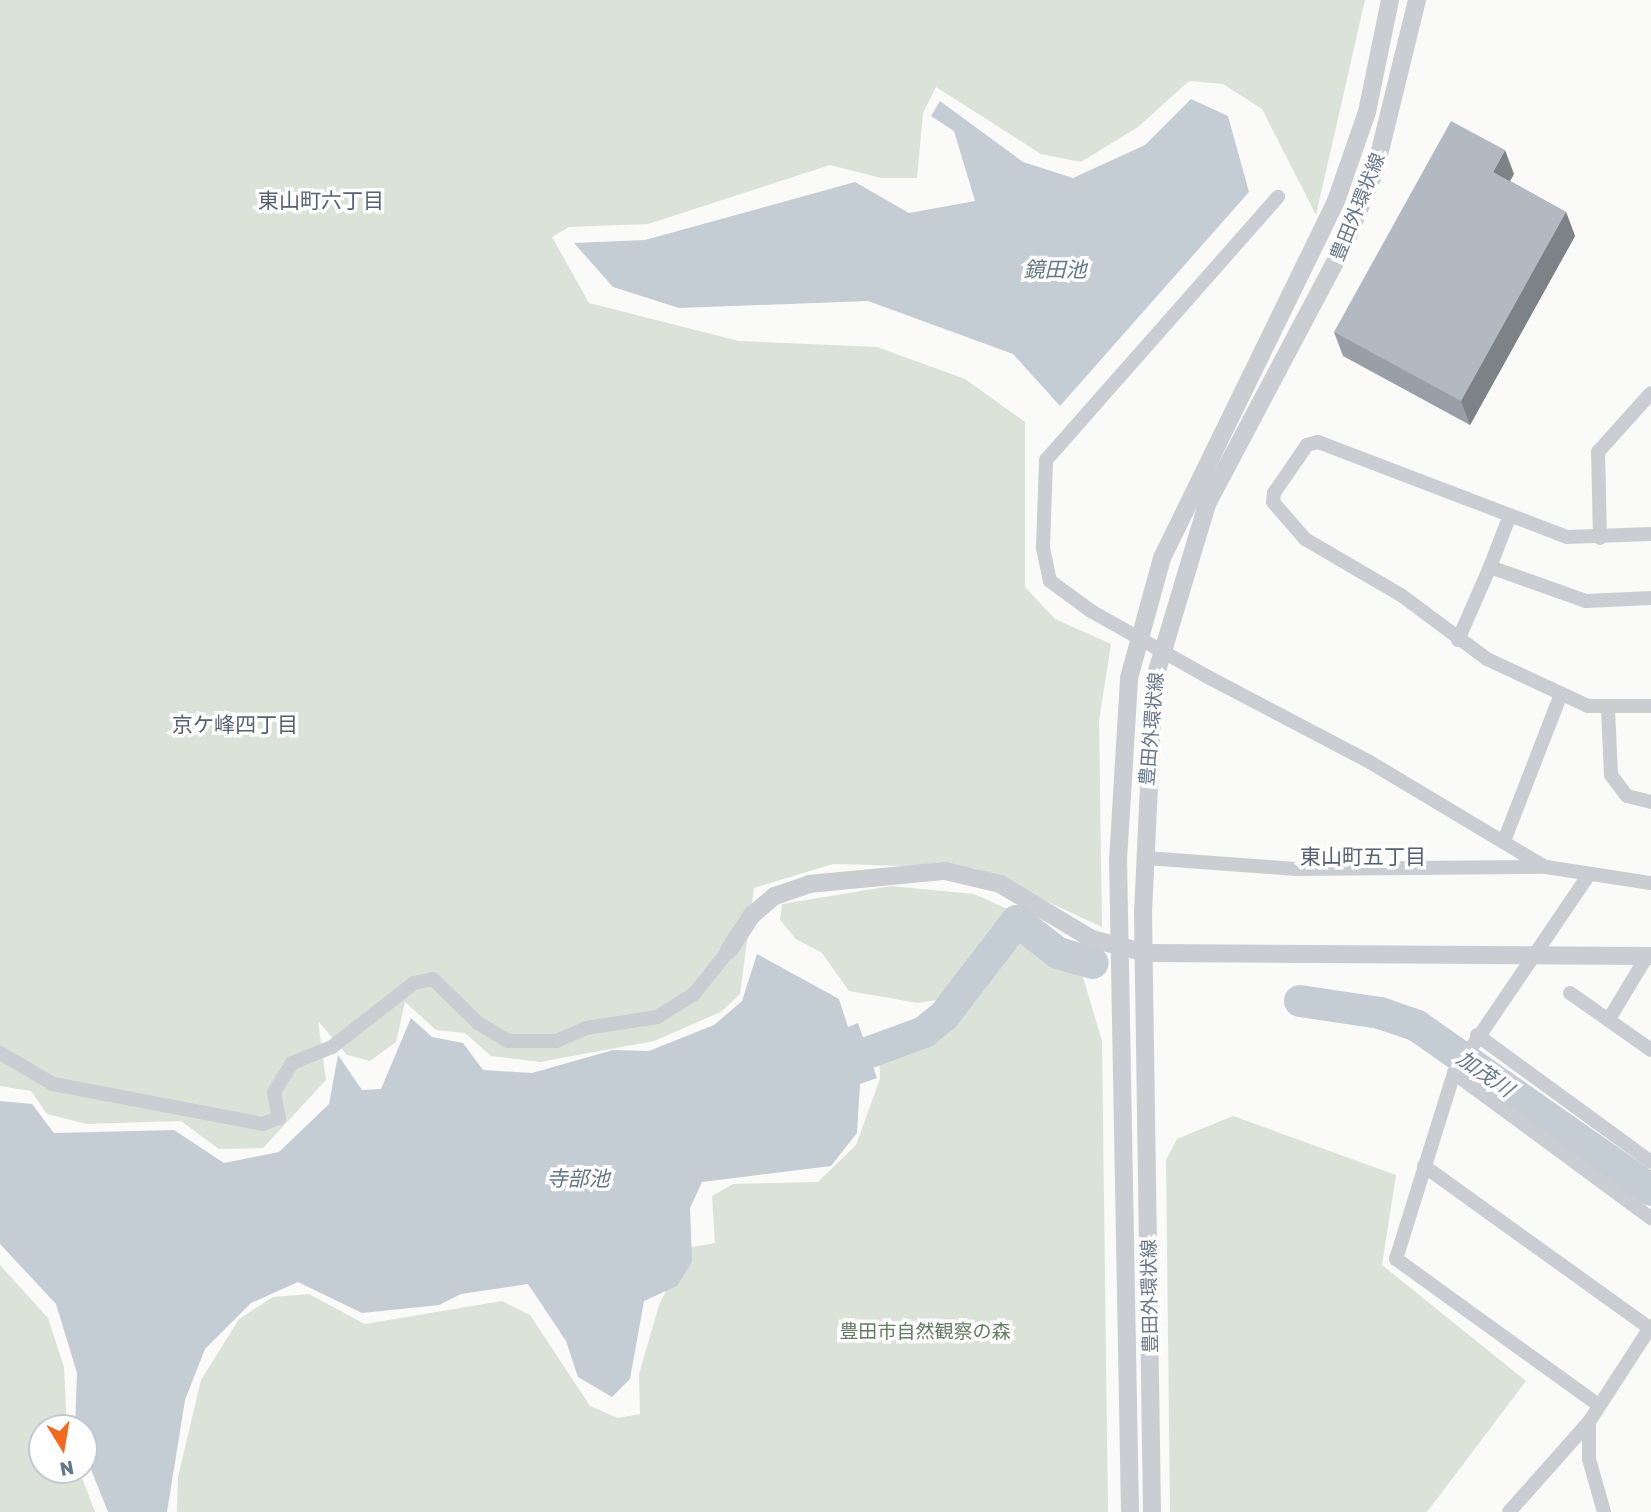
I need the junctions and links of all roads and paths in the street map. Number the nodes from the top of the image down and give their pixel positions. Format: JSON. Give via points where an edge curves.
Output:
{"nodes":[{"id":1,"x":1390,"y":0,"type":"edge"},
{"id":2,"x":1417,"y":0,"type":"edge"},
{"id":3,"x":1278,"y":197,"type":"dead end"},
{"id":4,"x":1651,"y":393,"type":"edge"},
{"id":5,"x":1510,"y":515,"type":"junction"},
{"id":6,"x":1651,"y":534,"type":"edge"},
{"id":7,"x":1600,"y":538,"type":"junction"},
{"id":8,"x":1490,"y":567,"type":"junction"},
{"id":9,"x":1651,"y":598,"type":"edge"},
{"id":10,"x":1458,"y":640,"type":"junction"},
{"id":11,"x":1561,"y":694,"type":"junction"},
{"id":12,"x":1651,"y":706,"type":"edge"},
{"id":13,"x":1608,"y":709,"type":"junction"},
{"id":14,"x":1651,"y":802,"type":"edge"},
{"id":15,"x":1504,"y":841,"type":"junction"},
{"id":16,"x":1146,"y":858,"type":"junction"},
{"id":17,"x":1546,"y":867,"type":"junction"},
{"id":18,"x":1588,"y":876,"type":"junction"},
{"id":19,"x":1651,"y":883,"type":"edge"},
{"id":20,"x":1120,"y":949,"type":"junction"},
{"id":21,"x":729,"y":950,"type":"joint"},
{"id":22,"x":1146,"y":953,"type":"junction"},
{"id":23,"x":1535,"y":955,"type":"junction"},
{"id":24,"x":1649,"y":956,"type":"edge"},
{"id":25,"x":1570,"y":993,"type":"dead end"},
{"id":26,"x":1609,"y":1019,"type":"junction"},
{"id":27,"x":1477,"y":1036,"type":"junction"},
{"id":28,"x":1651,"y":1050,"type":"edge"},
{"id":29,"x":0,"y":1053,"type":"edge"},
{"id":30,"x":1454,"y":1073,"type":"junction"},
{"id":31,"x":1651,"y":1162,"type":"edge"},
{"id":32,"x":1424,"y":1166,"type":"junction"},
{"id":33,"x":1651,"y":1217,"type":"edge"},
{"id":34,"x":1650,"y":1328,"type":"edge"},
{"id":35,"x":1596,"y":1404,"type":"junction"},
{"id":36,"x":1589,"y":1422,"type":"junction"},
{"id":37,"x":1130,"y":1512,"type":"edge"},
{"id":38,"x":1152,"y":1512,"type":"edge"},
{"id":39,"x":1509,"y":1512,"type":"edge"},
{"id":40,"x":1604,"y":1512,"type":"edge"}],
"edges":[{"from":1,"to":20,"type":"street","name":"豊田外環状線","via":[[1367,112],[1336,201],[1192,491],[1143,618],[1119,776]]},
{"from":2,"to":16,"type":"street","name":"豊田外環状線","via":[[1397,101],[1356,218],[1207,504],[1182,570],[1154,681]]},
{"from":3,"to":15,"type":"street","bridge":true,"via":[[1046,460],[1043,547],[1050,581],[1091,611]]},
{"from":4,"to":7,"type":"street","via":[[1598,452]]},
{"from":5,"to":7,"type":"street","via":[[1567,537]]},
{"from":5,"to":8,"type":"street"},
{"from":5,"to":10,"type":"street","via":[[1318,442],[1307,445],[1274,493],[1273,502],[1305,538],[1401,595]]},
{"from":6,"to":7,"type":"street"},
{"from":8,"to":9,"type":"street","via":[[1586,601]]},
{"from":8,"to":10,"type":"street"},
{"from":10,"to":11,"type":"street"},
{"from":11,"to":13,"type":"street"},
{"from":11,"to":15,"type":"street"},
{"from":12,"to":13,"type":"street"},
{"from":13,"to":14,"type":"street","via":[[1611,775],[1627,796]]},
{"from":15,"to":17,"type":"street"},
{"from":16,"to":17,"type":"street","via":[[1296,869]]},
{"from":16,"to":22,"type":"street","name":"豊田外環状線"},
{"from":17,"to":18,"type":"street"},
{"from":18,"to":19,"type":"street"},
{"from":18,"to":23,"type":"street"},
{"from":20,"to":21,"type":"street","via":[[1000,884],[945,871],[808,884],[760,909]]},
{"from":20,"to":22,"type":"street"},
{"from":20,"to":37,"type":"street","name":"豊田外環状線"},
{"from":21,"to":29,"type":"street","via":[[694,994],[657,1017],[586,1028],[556,1041],[508,1041],[478,1023],[433,979],[414,983],[332,1047],[292,1063],[274,1092],[279,1118],[263,1124],[53,1084]]},
{"from":22,"to":23,"type":"street"},
{"from":22,"to":38,"type":"street","name":"豊田外環状線"},
{"from":23,"to":24,"type":"street"},
{"from":23,"to":27,"type":"street"},
{"from":24,"to":26,"type":"street"},
{"from":25,"to":26,"type":"street"},
{"from":26,"to":28,"type":"street"},
{"from":27,"to":30,"type":"street"},
{"from":27,"to":31,"type":"street"},
{"from":30,"to":32,"type":"street"},
{"from":30,"to":33,"type":"street"},
{"from":32,"to":34,"type":"street"},
{"from":32,"to":35,"type":"street","via":[[1396,1259]]},
{"from":34,"to":35,"type":"street"},
{"from":35,"to":36,"type":"street"},
{"from":36,"to":39,"type":"street"},
{"from":36,"to":40,"type":"street","via":[[1589,1460]]}]}
